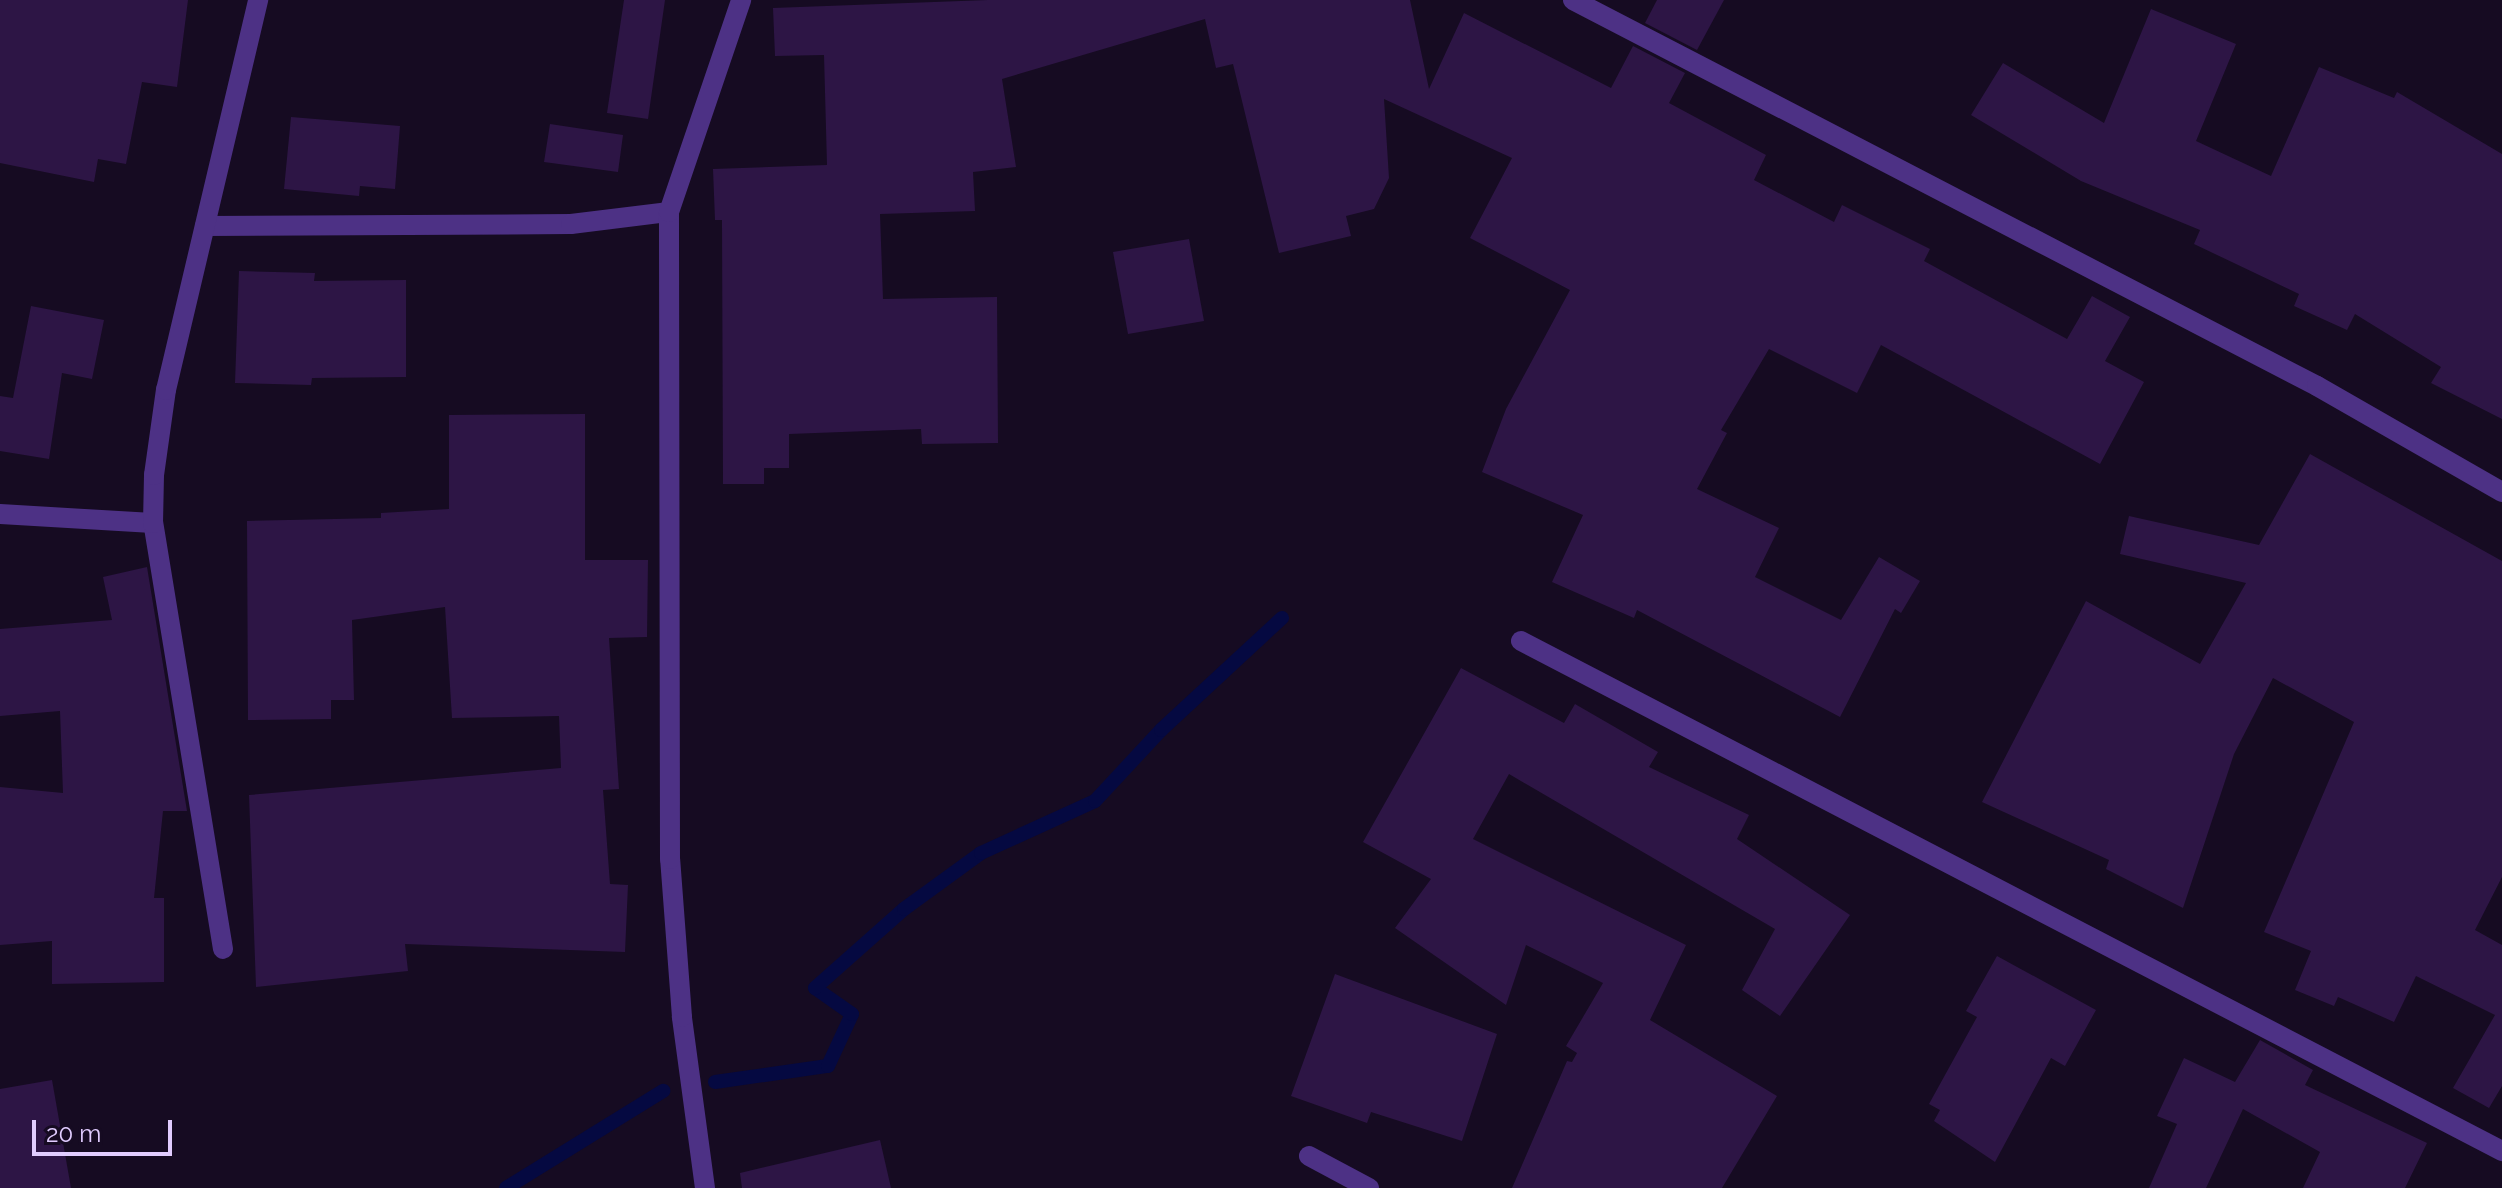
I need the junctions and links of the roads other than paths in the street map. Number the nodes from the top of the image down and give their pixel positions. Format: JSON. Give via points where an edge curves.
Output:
{"nodes":[{"id":1,"x":258,"y":0,"type":"edge"},
{"id":2,"x":741,"y":0,"type":"edge"},
{"id":3,"x":1573,"y":0,"type":"edge"},
{"id":4,"x":669,"y":212,"type":"junction"},
{"id":5,"x":205,"y":226,"type":"junction"},
{"id":6,"x":2502,"y":492,"type":"edge"},
{"id":7,"x":0,"y":514,"type":"edge"},
{"id":8,"x":153,"y":523,"type":"junction"},
{"id":9,"x":1521,"y":641,"type":"dead end"},
{"id":10,"x":223,"y":949,"type":"dead end"},
{"id":11,"x":2502,"y":1151,"type":"edge"},
{"id":12,"x":1309,"y":1156,"type":"dead end"},
{"id":13,"x":705,"y":1188,"type":"edge"},
{"id":14,"x":1369,"y":1188,"type":"edge"}],
"edges":[{"from":1,"to":5,"type":"street"},
{"from":2,"to":4,"type":"street"},
{"from":3,"to":6,"type":"street","via":[[2317,386]]},
{"from":4,"to":5,"type":"street","via":[[571,224]]},
{"from":4,"to":13,"type":"street","via":[[670,859],[682,1017]]},
{"from":5,"to":8,"type":"street","via":[[166,390]]},
{"from":7,"to":8,"type":"street"},
{"from":8,"to":10,"type":"street"},
{"from":9,"to":11,"type":"street"},
{"from":12,"to":14,"type":"street"}]}
